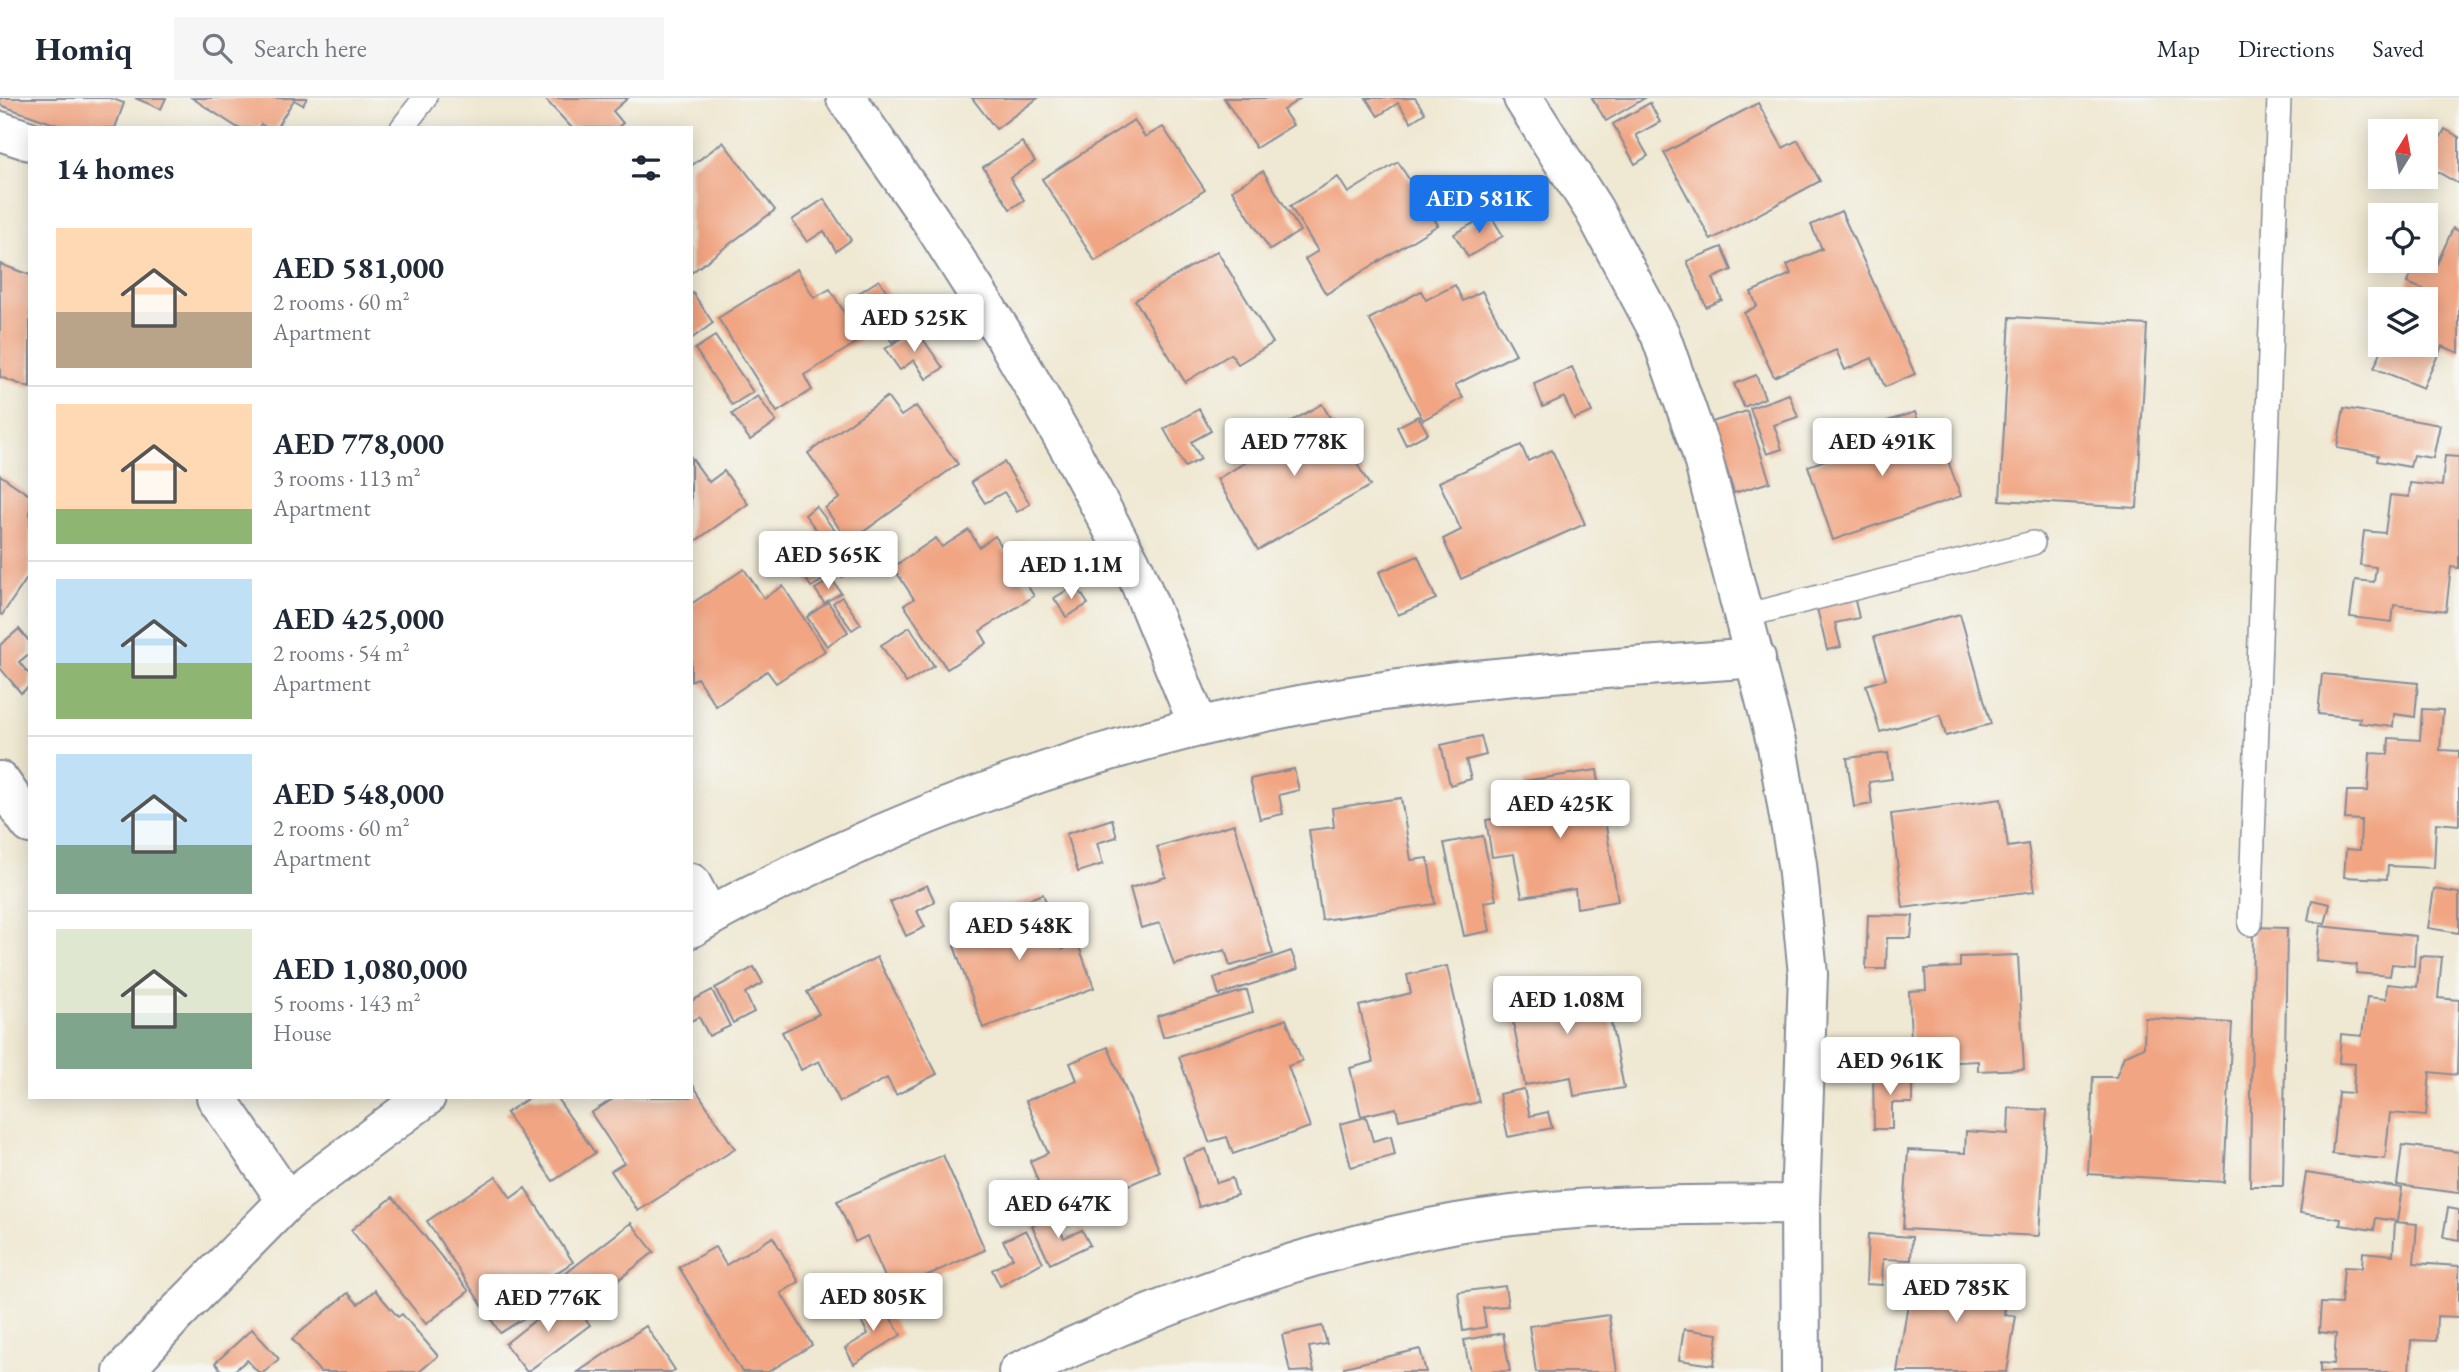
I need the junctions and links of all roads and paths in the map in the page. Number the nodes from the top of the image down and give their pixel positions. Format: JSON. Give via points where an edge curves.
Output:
{"nodes":[{"id":1,"x":425,"y":98,"type":"edge"},
{"id":2,"x":846,"y":98,"type":"edge"},
{"id":3,"x":1522,"y":98,"type":"edge"},
{"id":4,"x":2279,"y":98,"type":"edge"},
{"id":5,"x":404,"y":126,"type":"edge"},
{"id":6,"x":0,"y":131,"type":"edge"},
{"id":7,"x":28,"y":140,"type":"edge"},
{"id":8,"x":2033,"y":543,"type":"dead end"},
{"id":9,"x":1744,"y":616,"type":"junction"},
{"id":10,"x":1756,"y":658,"type":"junction"},
{"id":11,"x":1199,"y":727,"type":"junction"},
{"id":12,"x":0,"y":781,"type":"edge"},
{"id":13,"x":28,"y":821,"type":"edge"},
{"id":14,"x":693,"y":892,"type":"edge"},
{"id":15,"x":700,"y":923,"type":"edge"},
{"id":16,"x":2250,"y":924,"type":"dead end"},
{"id":17,"x":217,"y":1099,"type":"edge"},
{"id":18,"x":423,"y":1099,"type":"edge"},
{"id":19,"x":287,"y":1201,"type":"junction"},
{"id":20,"x":1800,"y":1204,"type":"junction"},
{"id":21,"x":123,"y":1372,"type":"edge"},
{"id":22,"x":1018,"y":1372,"type":"edge"},
{"id":23,"x":1801,"y":1372,"type":"edge"}],
"edges":[{"from":1,"to":5,"type":"lane"},
{"from":2,"to":11,"type":"street","via":[[930,219],[1071,451],[1135,571]]},
{"from":3,"to":9,"type":"street","via":[[1594,210],[1660,334],[1700,452]]},
{"from":4,"to":16,"type":"lane"},
{"from":6,"to":7,"type":"street"},
{"from":8,"to":9,"type":"lane"},
{"from":9,"to":10,"type":"street"},
{"from":10,"to":11,"type":"street","via":[[1543,674],[1353,696]]},
{"from":10,"to":20,"type":"street","via":[[1797,864],[1808,974]]},
{"from":11,"to":15,"type":"street","via":[[1093,756],[899,826]]},
{"from":12,"to":13,"type":"street"},
{"from":14,"to":15,"type":"street"},
{"from":17,"to":19,"type":"street"},
{"from":18,"to":19,"type":"street"},
{"from":19,"to":21,"type":"street"},
{"from":20,"to":22,"type":"street","via":[[1562,1211],[1460,1222],[1384,1237],[1310,1256],[1204,1293],[1097,1334]]},
{"from":20,"to":23,"type":"street"}]}
